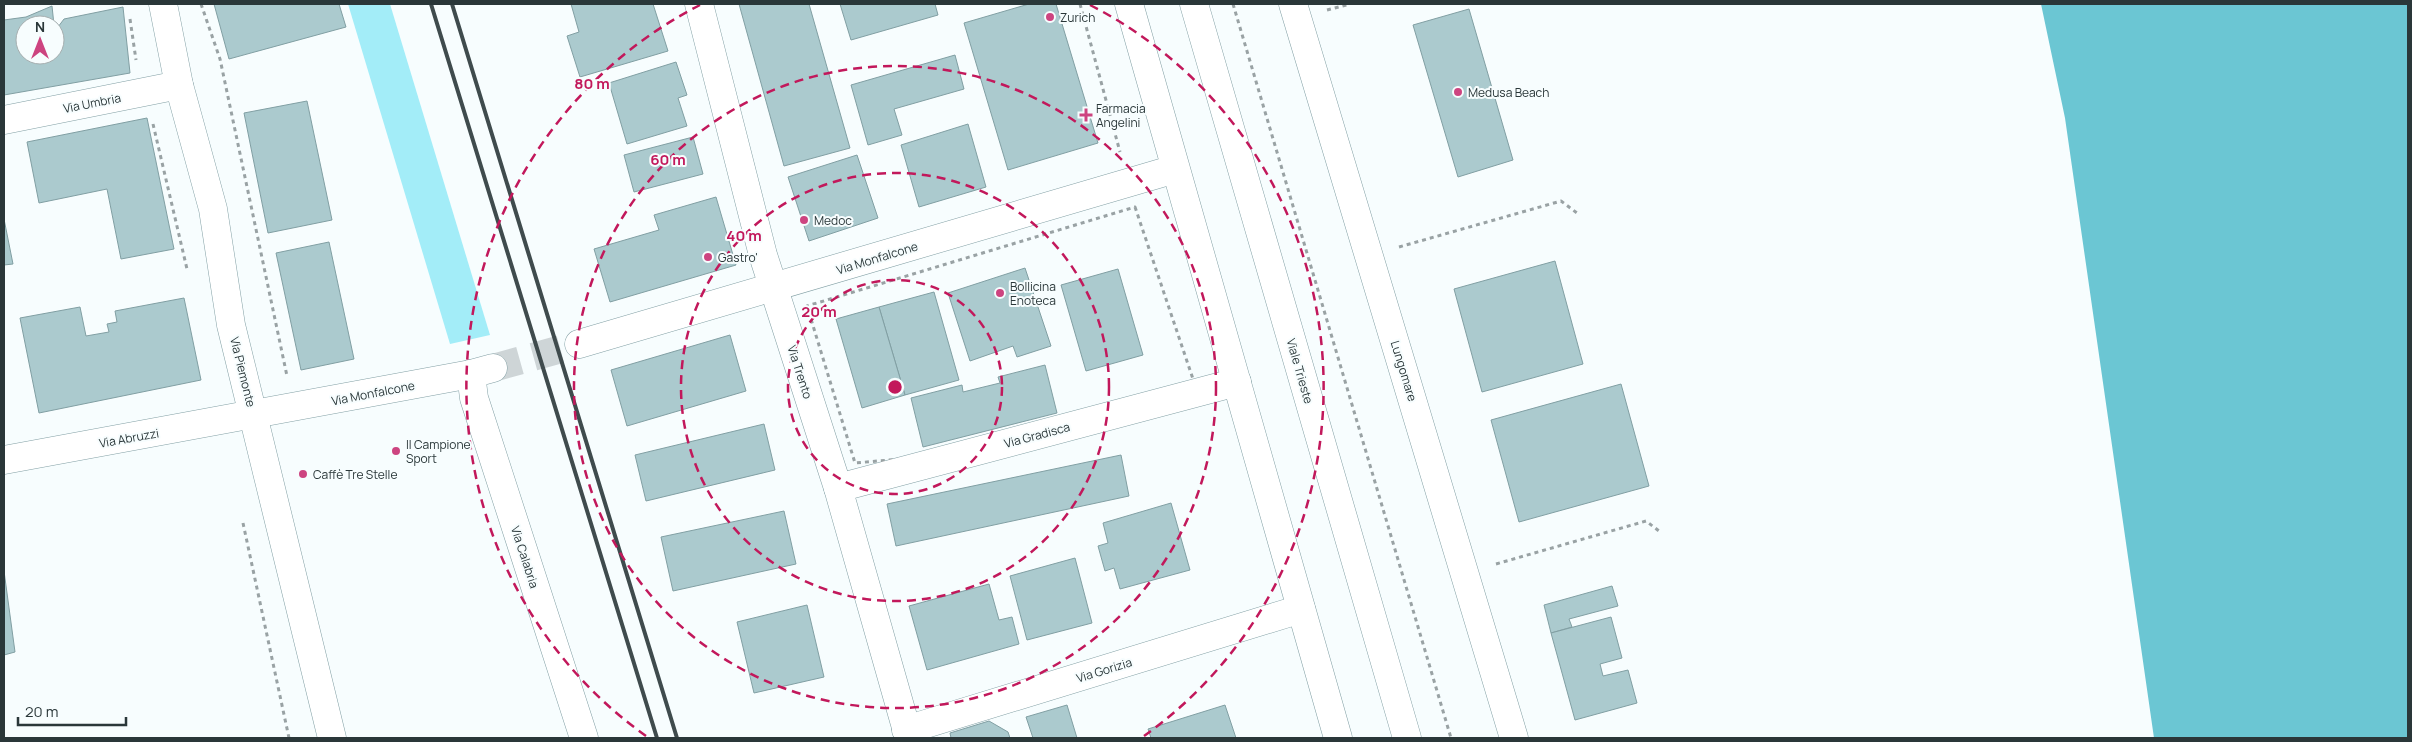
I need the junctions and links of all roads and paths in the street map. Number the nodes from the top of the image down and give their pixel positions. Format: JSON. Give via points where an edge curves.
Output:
{"nodes":[{"id":1,"x":162,"y":4,"type":"edge"},
{"id":2,"x":201,"y":4,"type":"edge"},
{"id":3,"x":699,"y":4,"type":"edge"},
{"id":4,"x":1080,"y":4,"type":"edge"},
{"id":5,"x":1129,"y":4,"type":"edge"},
{"id":6,"x":1194,"y":4,"type":"edge"},
{"id":7,"x":1233,"y":4,"type":"edge"},
{"id":8,"x":1293,"y":4,"type":"edge"},
{"id":9,"x":130,"y":13,"type":"dead end"},
{"id":10,"x":137,"y":69,"type":"dead end"},
{"id":11,"x":179,"y":85,"type":"junction"},
{"id":12,"x":4,"y":120,"type":"edge"},
{"id":13,"x":152,"y":121,"type":"dead end"},
{"id":14,"x":1122,"y":158,"type":"dead end"},
{"id":15,"x":1175,"y":169,"type":"junction"},
{"id":16,"x":1135,"y":207,"type":"joint"},
{"id":17,"x":1577,"y":213,"type":"dead end"},
{"id":18,"x":1369,"y":255,"type":"junction"},
{"id":19,"x":188,"y":274,"type":"dead end"},
{"id":20,"x":773,"y":289,"type":"junction"},
{"id":21,"x":579,"y":344,"type":"tunnel mouth"},
{"id":22,"x":482,"y":371,"type":"joint"},
{"id":23,"x":288,"y":380,"type":"dead end"},
{"id":24,"x":1237,"y":382,"type":"junction"},
{"id":25,"x":254,"y":416,"type":"junction"},
{"id":26,"x":4,"y":460,"type":"edge"},
{"id":27,"x":838,"y":488,"type":"junction"},
{"id":28,"x":242,"y":516,"type":"dead end"},
{"id":29,"x":1659,"y":531,"type":"dead end"},
{"id":30,"x":1465,"y":574,"type":"junction"},
{"id":31,"x":1301,"y":610,"type":"junction"},
{"id":32,"x":907,"y":734,"type":"edge"},
{"id":33,"x":289,"y":738,"type":"edge"},
{"id":34,"x":332,"y":738,"type":"edge"},
{"id":35,"x":584,"y":738,"type":"edge"},
{"id":36,"x":1338,"y":738,"type":"edge"},
{"id":37,"x":1407,"y":738,"type":"edge"},
{"id":38,"x":1451,"y":738,"type":"edge"},
{"id":39,"x":1514,"y":738,"type":"edge"}],
"edges":[{"from":1,"to":11,"type":"street","name":"Via Piemonte"},
{"from":2,"to":23,"type":"path","via":[[220,59]]},
{"from":3,"to":20,"type":"street","name":"Via Trento"},
{"from":4,"to":14,"type":"path"},
{"from":5,"to":15,"type":"street"},
{"from":6,"to":37,"type":"street","name":"Viale Trieste"},
{"from":7,"to":38,"type":"path"},
{"from":8,"to":18,"type":"street","name":"Lungomare"},
{"from":9,"to":10,"type":"path"},
{"from":11,"to":12,"type":"street","name":"Via Umbria"},
{"from":11,"to":25,"type":"street","name":"Via Piemonte","via":[[213,209],[231,325]]},
{"from":13,"to":19,"type":"path"},
{"from":15,"to":20,"type":"street","name":"Via Monfalcone"},
{"from":15,"to":24,"type":"street"},
{"from":16,"to":16,"type":"path","via":[[807,306],[855,463],[912,458],[1194,382]]},
{"from":17,"to":18,"type":"path","via":[[1561,201]]},
{"from":18,"to":30,"type":"street","name":"Lungomare"},
{"from":20,"to":21,"type":"street","name":"Via Monfalcone"},
{"from":20,"to":27,"type":"street","name":"Via Trento"},
{"from":22,"to":25,"type":"street","name":"Via Monfalcone"},
{"from":22,"to":35,"type":"street","name":"Via Calabria","via":[[474,398]]},
{"from":24,"to":27,"type":"street","name":"Via Gradisca"},
{"from":24,"to":31,"type":"street"},
{"from":25,"to":26,"type":"street","name":"Via Abruzzi"},
{"from":25,"to":34,"type":"street","name":"Via Piemonte"},
{"from":27,"to":32,"type":"street","name":"Via Trento"},
{"from":28,"to":33,"type":"path"},
{"from":29,"to":30,"type":"path","via":[[1646,521]]},
{"from":30,"to":39,"type":"street","name":"Lungomare"},
{"from":31,"to":32,"type":"street","name":"Via Gorizia"},
{"from":31,"to":36,"type":"street"}]}
